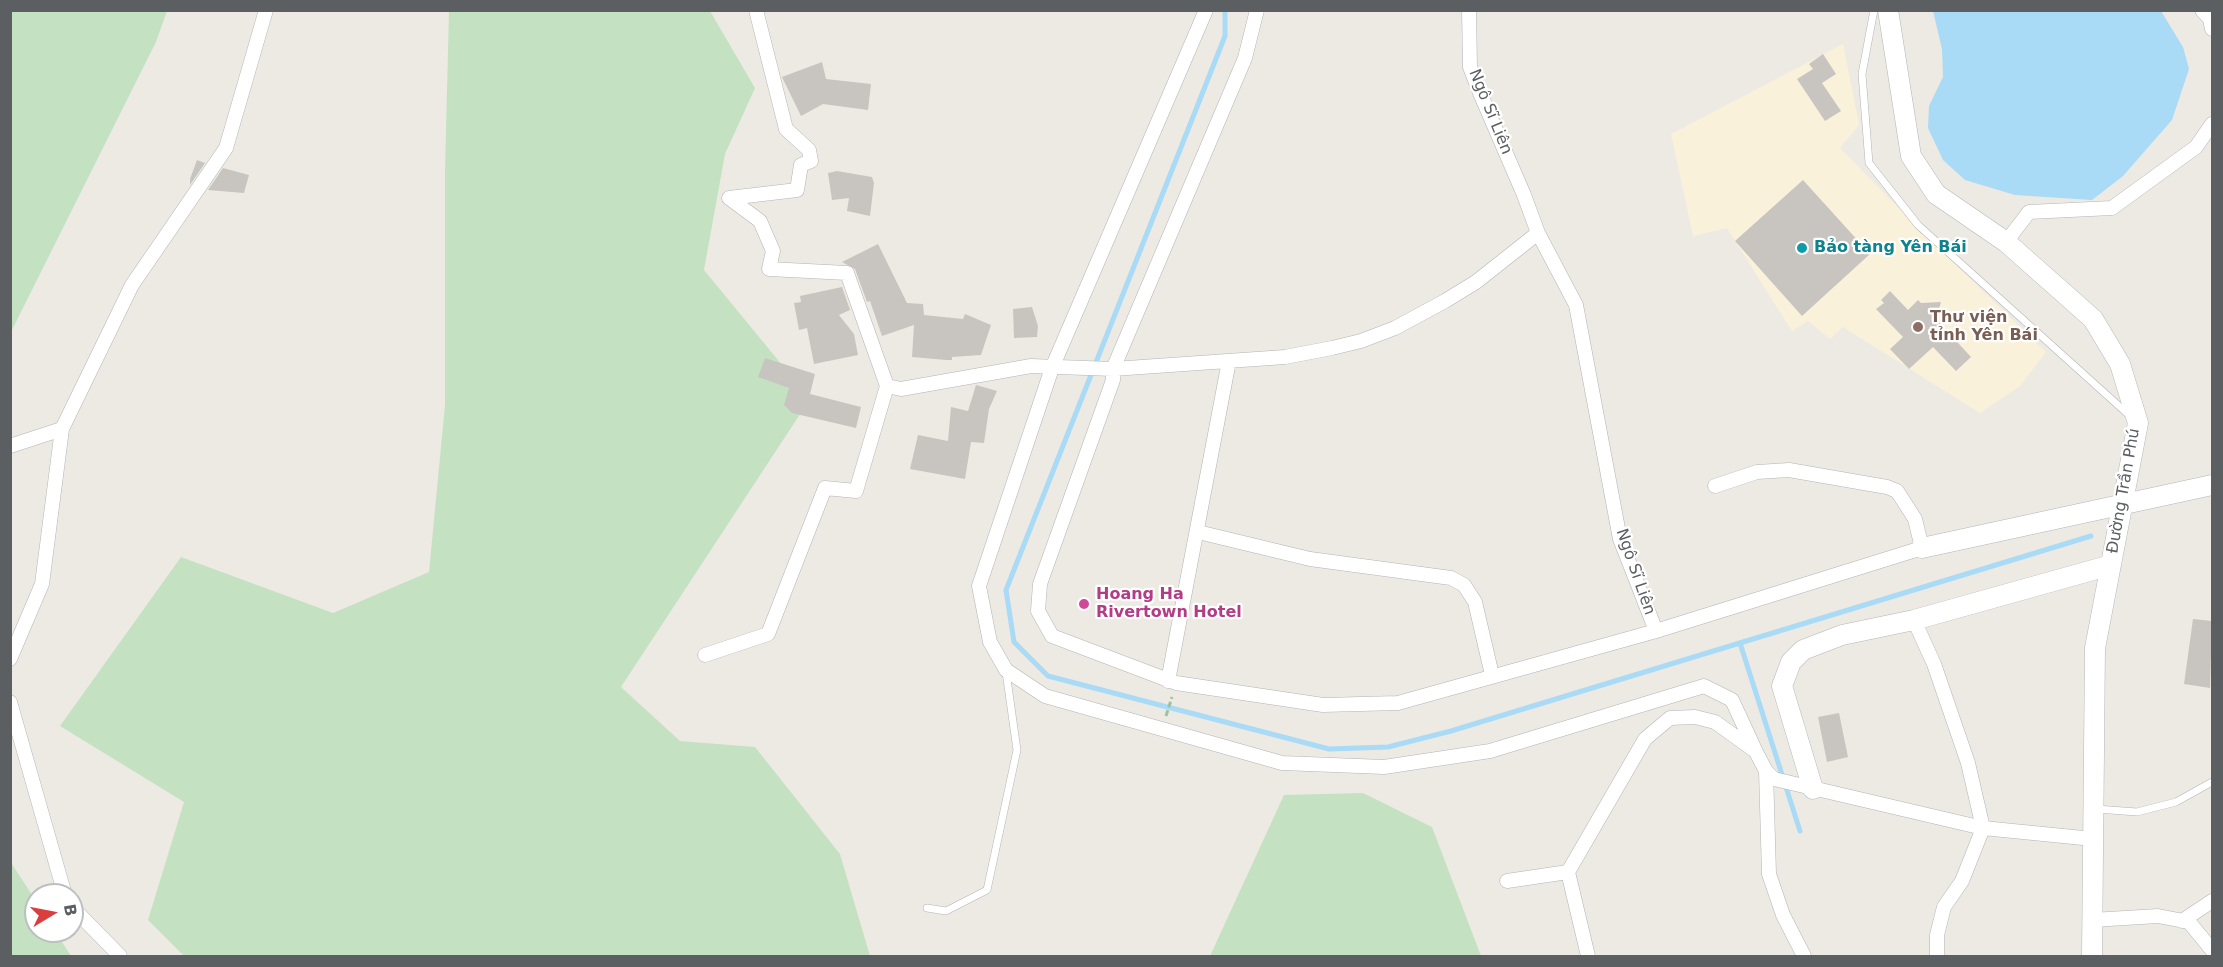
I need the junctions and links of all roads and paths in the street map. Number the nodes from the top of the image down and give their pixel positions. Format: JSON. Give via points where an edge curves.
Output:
{"nodes":[{"id":1,"x":266,"y":10,"type":"edge"},
{"id":2,"x":756,"y":10,"type":"edge"},
{"id":3,"x":1206,"y":10,"type":"edge"},
{"id":4,"x":1257,"y":10,"type":"edge"},
{"id":5,"x":1469,"y":10,"type":"edge"},
{"id":6,"x":1874,"y":10,"type":"edge"},
{"id":7,"x":1888,"y":10,"type":"edge"},
{"id":8,"x":2202,"y":10,"type":"edge"},
{"id":9,"x":2212,"y":29,"type":"edge"},
{"id":10,"x":2212,"y":124,"type":"edge"},
{"id":11,"x":1538,"y":233,"type":"junction"},
{"id":12,"x":2006,"y":242,"type":"junction"},
{"id":13,"x":1229,"y":361,"type":"junction"},
{"id":14,"x":1058,"y":368,"type":"junction"},
{"id":15,"x":1110,"y":369,"type":"junction"},
{"id":16,"x":887,"y":386,"type":"junction"},
{"id":17,"x":2138,"y":423,"type":"junction"},
{"id":18,"x":62,"y":429,"type":"junction"},
{"id":19,"x":10,"y":446,"type":"edge"},
{"id":20,"x":1715,"y":486,"type":"dead end"},
{"id":21,"x":2212,"y":486,"type":"edge"},
{"id":22,"x":2122,"y":504,"type":"junction"},
{"id":23,"x":1197,"y":532,"type":"junction"},
{"id":24,"x":1922,"y":549,"type":"junction"},
{"id":25,"x":2111,"y":565,"type":"junction"},
{"id":26,"x":1914,"y":620,"type":"junction"},
{"id":27,"x":1656,"y":631,"type":"junction"},
{"id":28,"x":705,"y":655,"type":"dead end"},
{"id":29,"x":10,"y":659,"type":"edge"},
{"id":30,"x":1006,"y":670,"type":"junction"},
{"id":31,"x":1492,"y":675,"type":"junction"},
{"id":32,"x":1171,"y":685,"type":"junction"},
{"id":33,"x":10,"y":702,"type":"edge"},
{"id":34,"x":1164,"y":724,"type":"dead end"},
{"id":35,"x":1755,"y":752,"type":"junction"},
{"id":36,"x":1770,"y":775,"type":"junction"},
{"id":37,"x":2212,"y":782,"type":"edge"},
{"id":38,"x":1808,"y":788,"type":"junction"},
{"id":39,"x":2093,"y":808,"type":"junction"},
{"id":40,"x":1983,"y":828,"type":"junction"},
{"id":41,"x":2093,"y":839,"type":"junction"},
{"id":42,"x":1568,"y":872,"type":"junction"},
{"id":43,"x":1507,"y":881,"type":"dead end"},
{"id":44,"x":62,"y":883,"type":"edge"},
{"id":45,"x":2212,"y":901,"type":"edge"},
{"id":46,"x":927,"y":909,"type":"dead end"},
{"id":47,"x":84,"y":920,"type":"edge"},
{"id":48,"x":2092,"y":920,"type":"junction"},
{"id":49,"x":2182,"y":921,"type":"junction"},
{"id":50,"x":2212,"y":950,"type":"edge"},
{"id":51,"x":120,"y":957,"type":"edge"},
{"id":52,"x":1588,"y":957,"type":"edge"},
{"id":53,"x":1804,"y":957,"type":"edge"},
{"id":54,"x":1937,"y":957,"type":"edge"},
{"id":55,"x":2092,"y":957,"type":"edge"}],
"edges":[{"from":1,"to":18,"type":"street","via":[[226,148],[132,285]]},
{"from":2,"to":16,"type":"street","via":[[786,129],[809,150],[811,161],[801,165],[797,190],[729,198],[760,221],[773,251],[769,269],[847,273]]},
{"from":3,"to":14,"type":"street"},
{"from":4,"to":15,"type":"street","via":[[1245,58]]},
{"from":5,"to":11,"type":"street","name":"Ngô Sĩ Liên","via":[[1470,67]]},
{"from":6,"to":17,"type":"lane","via":[[1862,74],[1869,163],[1918,225]]},
{"from":7,"to":12,"type":"street","name":"Đường Trần Phú","via":[[1911,156],[1936,194]]},
{"from":8,"to":9,"type":"street"},
{"from":10,"to":12,"type":"street","via":[[2196,147],[2112,208],[2030,212]]},
{"from":11,"to":13,"type":"street","via":[[1476,282],[1395,328],[1332,348],[1285,357]]},
{"from":11,"to":27,"type":"street","name":"Ngô Sĩ Liên","via":[[1575,305],[1620,539]]},
{"from":12,"to":17,"type":"street","name":"Đường Trần Phú","via":[[2093,319],[2120,364]]},
{"from":13,"to":15,"type":"street"},
{"from":13,"to":23,"type":"street"},
{"from":14,"to":15,"type":"street"},
{"from":14,"to":16,"type":"street","via":[[1031,366],[901,388]]},
{"from":14,"to":30,"type":"street","via":[[979,586],[990,642]]},
{"from":15,"to":32,"type":"street","via":[[1113,380],[1040,584],[1038,611],[1052,636]]},
{"from":16,"to":28,"type":"street","via":[[856,491],[825,488],[768,634]]},
{"from":17,"to":22,"type":"street","name":"Đường Trần Phú"},
{"from":18,"to":19,"type":"street"},
{"from":18,"to":29,"type":"street","via":[[42,584]]},
{"from":20,"to":24,"type":"street","via":[[1757,472],[1789,470],[1887,486],[1897,491],[1915,519]]},
{"from":21,"to":22,"type":"street"},
{"from":22,"to":24,"type":"street"},
{"from":22,"to":25,"type":"street","name":"Đường Trần Phú"},
{"from":23,"to":31,"type":"street","via":[[1310,559],[1451,578],[1464,585],[1475,602]]},
{"from":23,"to":32,"type":"street"},
{"from":24,"to":27,"type":"street","name":"Ngô Sĩ Liên"},
{"from":25,"to":26,"type":"street"},
{"from":25,"to":39,"type":"street","name":"Đường Trần Phú","via":[[2095,648]]},
{"from":26,"to":38,"type":"street","via":[[1842,635],[1803,650],[1791,662],[1782,686]]},
{"from":26,"to":40,"type":"street","via":[[1934,664],[1968,763]]},
{"from":27,"to":31,"type":"street"},
{"from":30,"to":35,"type":"street","via":[[1045,696],[1282,763],[1384,767],[1490,751],[1704,686],[1732,700]]},
{"from":30,"to":46,"type":"lane","via":[[1017,750],[987,890],[946,911]]},
{"from":31,"to":32,"type":"street","via":[[1398,703],[1334,705]]},
{"from":32,"to":34,"type":"path"},
{"from":33,"to":44,"type":"street"},
{"from":35,"to":36,"type":"street"},
{"from":35,"to":42,"type":"street","via":[[1715,722],[1695,717],[1670,718],[1645,739]]},
{"from":36,"to":38,"type":"street"},
{"from":36,"to":53,"type":"street","via":[[1769,874],[1783,915]]},
{"from":37,"to":39,"type":"lane","via":[[2176,802],[2137,812]]},
{"from":38,"to":40,"type":"street"},
{"from":39,"to":41,"type":"street","name":"Đường Trần Phú"},
{"from":40,"to":41,"type":"street"},
{"from":40,"to":54,"type":"street","via":[[1962,881],[1944,906]]},
{"from":41,"to":48,"type":"street","name":"Đường Trần Phú"},
{"from":42,"to":43,"type":"street"},
{"from":42,"to":52,"type":"street"},
{"from":45,"to":49,"type":"street"},
{"from":47,"to":51,"type":"street"},
{"from":48,"to":49,"type":"street","via":[[2158,916]]},
{"from":48,"to":55,"type":"street","name":"Đường Trần Phú"},
{"from":49,"to":50,"type":"street","via":[[2189,922]]}]}
